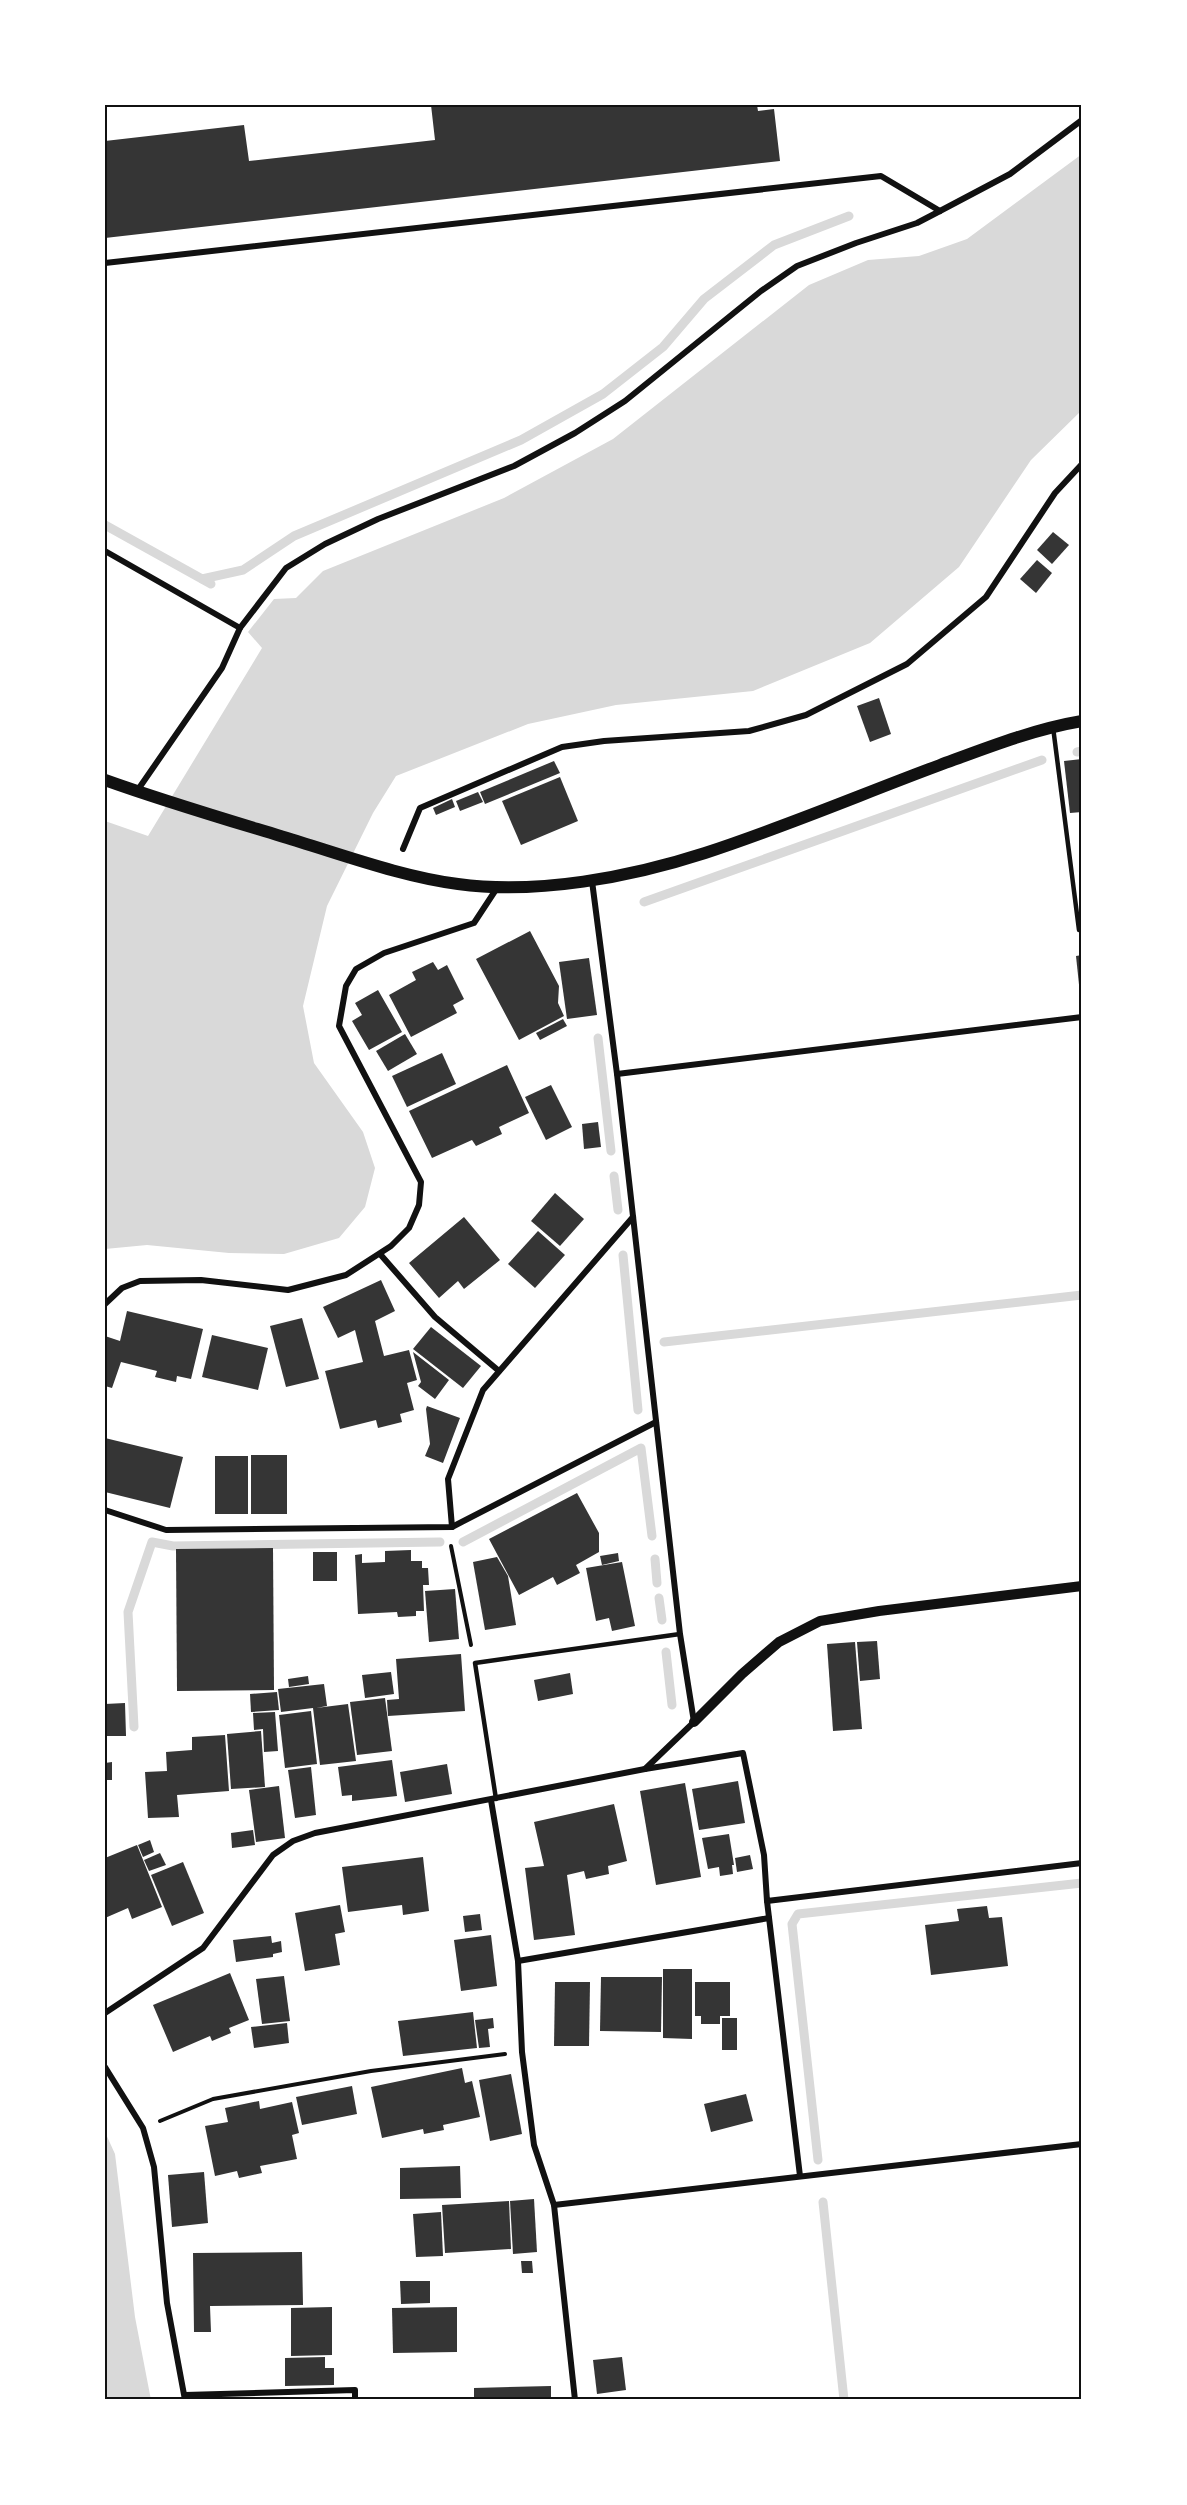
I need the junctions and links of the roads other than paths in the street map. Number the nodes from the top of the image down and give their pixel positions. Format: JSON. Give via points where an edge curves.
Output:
{"nodes":[{"id":1,"x":1082,"y":120,"type":"edge"},
{"id":2,"x":940,"y":211,"type":"junction"},
{"id":3,"x":105,"y":263,"type":"edge"},
{"id":4,"x":1082,"y":464,"type":"edge"},
{"id":5,"x":105,"y":551,"type":"edge"},
{"id":6,"x":240,"y":628,"type":"junction"},
{"id":7,"x":1082,"y":722,"type":"edge"},
{"id":8,"x":1053,"y":726,"type":"junction"},
{"id":9,"x":105,"y":780,"type":"edge"},
{"id":10,"x":137,"y":791,"type":"junction"},
{"id":11,"x":403,"y":849,"type":"dead end"},
{"id":12,"x":592,"y":881,"type":"junction"},
{"id":13,"x":498,"y":887,"type":"junction"},
{"id":14,"x":1079,"y":930,"type":"dead end"},
{"id":15,"x":1082,"y":1017,"type":"edge"},
{"id":16,"x":617,"y":1074,"type":"junction"},
{"id":17,"x":633,"y":1217,"type":"junction"},
{"id":18,"x":380,"y":1254,"type":"junction"},
{"id":19,"x":105,"y":1304,"type":"edge"},
{"id":20,"x":499,"y":1371,"type":"junction"},
{"id":21,"x":656,"y":1422,"type":"junction"},
{"id":22,"x":105,"y":1510,"type":"edge"},
{"id":23,"x":450,"y":1527,"type":"junction"},
{"id":24,"x":1082,"y":1586,"type":"edge"},
{"id":25,"x":680,"y":1634,"type":"junction"},
{"id":26,"x":694,"y":1722,"type":"junction"},
{"id":27,"x":645,"y":1769,"type":"junction"},
{"id":28,"x":494,"y":1800,"type":"junction"},
{"id":29,"x":1082,"y":1863,"type":"edge"},
{"id":30,"x":767,"y":1901,"type":"junction"},
{"id":31,"x":768,"y":1918,"type":"junction"},
{"id":32,"x":518,"y":1961,"type":"junction"},
{"id":33,"x":105,"y":2013,"type":"edge"},
{"id":34,"x":105,"y":2067,"type":"edge"},
{"id":35,"x":1082,"y":2144,"type":"edge"},
{"id":36,"x":800,"y":2176,"type":"junction"},
{"id":37,"x":554,"y":2205,"type":"junction"},
{"id":38,"x":185,"y":2398,"type":"edge"},
{"id":39,"x":355,"y":2400,"type":"edge"},
{"id":40,"x":575,"y":2400,"type":"edge"}],
"edges":[{"from":1,"to":2,"type":"street","via":[[1010,174]]},
{"from":2,"to":3,"type":"street","via":[[880,176]]},
{"from":2,"to":6,"type":"street","via":[[797,266],[625,401],[575,434],[514,466],[325,544],[286,568]]},
{"from":4,"to":11,"type":"street","via":[[1055,493],[986,597],[907,664],[806,715],[749,731],[562,747],[420,808]]},
{"from":5,"to":6,"type":"street"},
{"from":6,"to":10,"type":"street","via":[[222,668]]},
{"from":7,"to":8,"type":"main road"},
{"from":8,"to":12,"type":"main road","via":[[705,853]]},
{"from":8,"to":14,"type":"lane"},
{"from":9,"to":10,"type":"main road"},
{"from":10,"to":13,"type":"main road","via":[[375,865],[459,885]]},
{"from":12,"to":13,"type":"main road"},
{"from":12,"to":16,"type":"street"},
{"from":13,"to":18,"type":"street","via":[[474,924],[384,953],[356,969],[346,986],[339,1026],[421,1182],[419,1205],[409,1227]]},
{"from":15,"to":16,"type":"street"},
{"from":16,"to":17,"type":"street"},
{"from":17,"to":20,"type":"street"},
{"from":17,"to":21,"type":"street"},
{"from":18,"to":19,"type":"street","via":[[346,1275],[288,1290],[201,1280],[140,1281],[122,1288]]},
{"from":18,"to":20,"type":"street","via":[[435,1317]]},
{"from":20,"to":23,"type":"street","via":[[483,1390],[448,1479]]},
{"from":21,"to":23,"type":"street"},
{"from":21,"to":25,"type":"street"},
{"from":22,"to":23,"type":"street","via":[[166,1530]]},
{"from":24,"to":26,"type":"street","via":[[820,1621],[779,1642]]},
{"from":25,"to":26,"type":"street"},
{"from":25,"to":28,"type":"lane","via":[[475,1663]]},
{"from":26,"to":27,"type":"street"},
{"from":27,"to":28,"type":"street"},
{"from":27,"to":30,"type":"street","via":[[743,1753],[764,1855]]},
{"from":28,"to":32,"type":"street"},
{"from":28,"to":33,"type":"street","via":[[315,1833],[293,1841],[273,1855],[203,1948]]},
{"from":29,"to":30,"type":"street"},
{"from":30,"to":31,"type":"street"},
{"from":31,"to":32,"type":"street"},
{"from":31,"to":36,"type":"street"},
{"from":32,"to":37,"type":"street","via":[[522,2052],[534,2145]]},
{"from":34,"to":38,"type":"street","via":[[143,2128],[154,2167],[166,2304]]},
{"from":35,"to":36,"type":"street"},
{"from":36,"to":37,"type":"street"},
{"from":37,"to":40,"type":"street"},
{"from":38,"to":39,"type":"street","via":[[355,2390]]}]}
